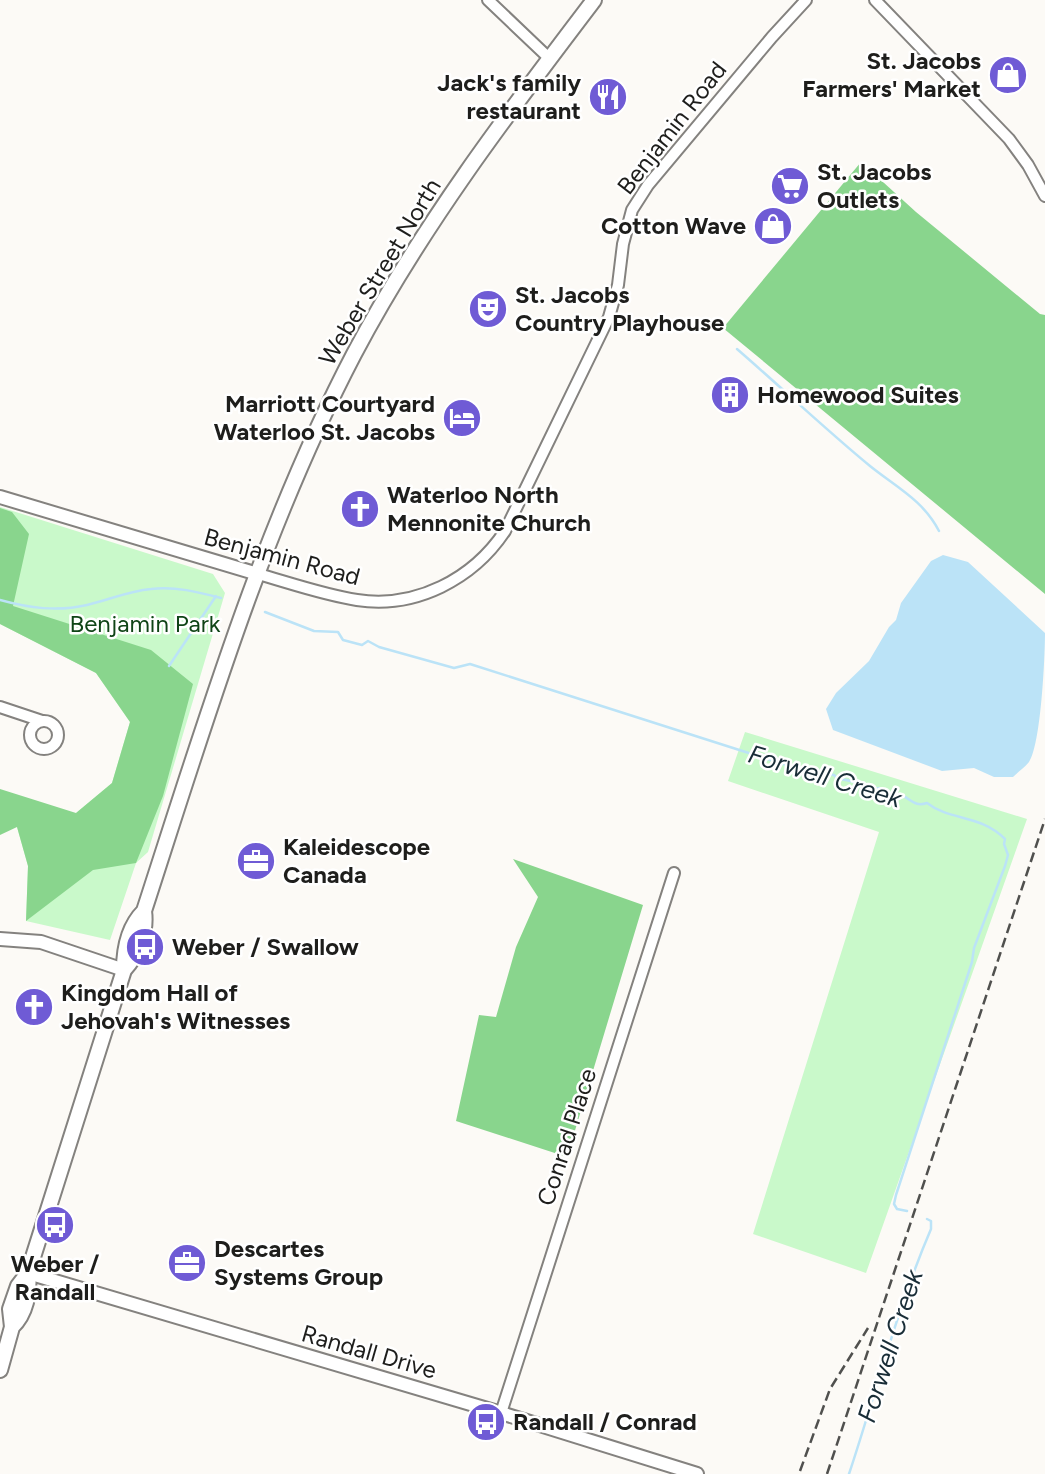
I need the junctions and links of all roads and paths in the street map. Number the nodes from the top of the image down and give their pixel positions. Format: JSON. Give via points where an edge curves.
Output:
{"nodes":[{"id":1,"x":488,"y":0,"type":"edge"},
{"id":2,"x":594,"y":0,"type":"edge"},
{"id":3,"x":806,"y":0,"type":"edge"},
{"id":4,"x":875,"y":0,"type":"edge"},
{"id":5,"x":550,"y":59,"type":"junction"},
{"id":6,"x":1045,"y":196,"type":"edge"},
{"id":7,"x":0,"y":497,"type":"edge"},
{"id":8,"x":258,"y":574,"type":"junction"},
{"id":9,"x":0,"y":707,"type":"edge"},
{"id":10,"x":42,"y":721,"type":"dead end"},
{"id":11,"x":674,"y":873,"type":"dead end"},
{"id":12,"x":0,"y":939,"type":"edge"},
{"id":13,"x":124,"y":970,"type":"junction"},
{"id":14,"x":28,"y":1273,"type":"junction"},
{"id":15,"x":0,"y":1370,"type":"edge"},
{"id":16,"x":501,"y":1413,"type":"junction"},
{"id":17,"x":697,"y":1474,"type":"edge"}],
"edges":[{"from":1,"to":5,"type":"street"},
{"from":2,"to":5,"type":"main road","name":"Weber Street North"},
{"from":3,"to":8,"type":"street","name":"Benjamin Road","via":[[648,185],[632,210],[609,317],[505,531],[488,554],[451,583],[400,600],[354,600]]},
{"from":4,"to":6,"type":"street","via":[[1009,139]]},
{"from":5,"to":8,"type":"main road","name":"Weber Street North","via":[[485,143],[355,353]]},
{"from":7,"to":8,"type":"street","name":"Benjamin Road"},
{"from":8,"to":13,"type":"main road","name":"Weber Street North","via":[[144,911],[138,947]]},
{"from":9,"to":10,"type":"street"},
{"from":11,"to":16,"type":"street","name":"Conrad Place"},
{"from":12,"to":13,"type":"street","via":[[41,942]]},
{"from":13,"to":14,"type":"main road","name":"Weber Street North"},
{"from":14,"to":15,"type":"main road","name":"Weber Street North","via":[[10,1309],[12,1327]]},
{"from":14,"to":16,"type":"street","name":"Randall Drive"},
{"from":16,"to":17,"type":"street","name":"Randall Drive"}]}
